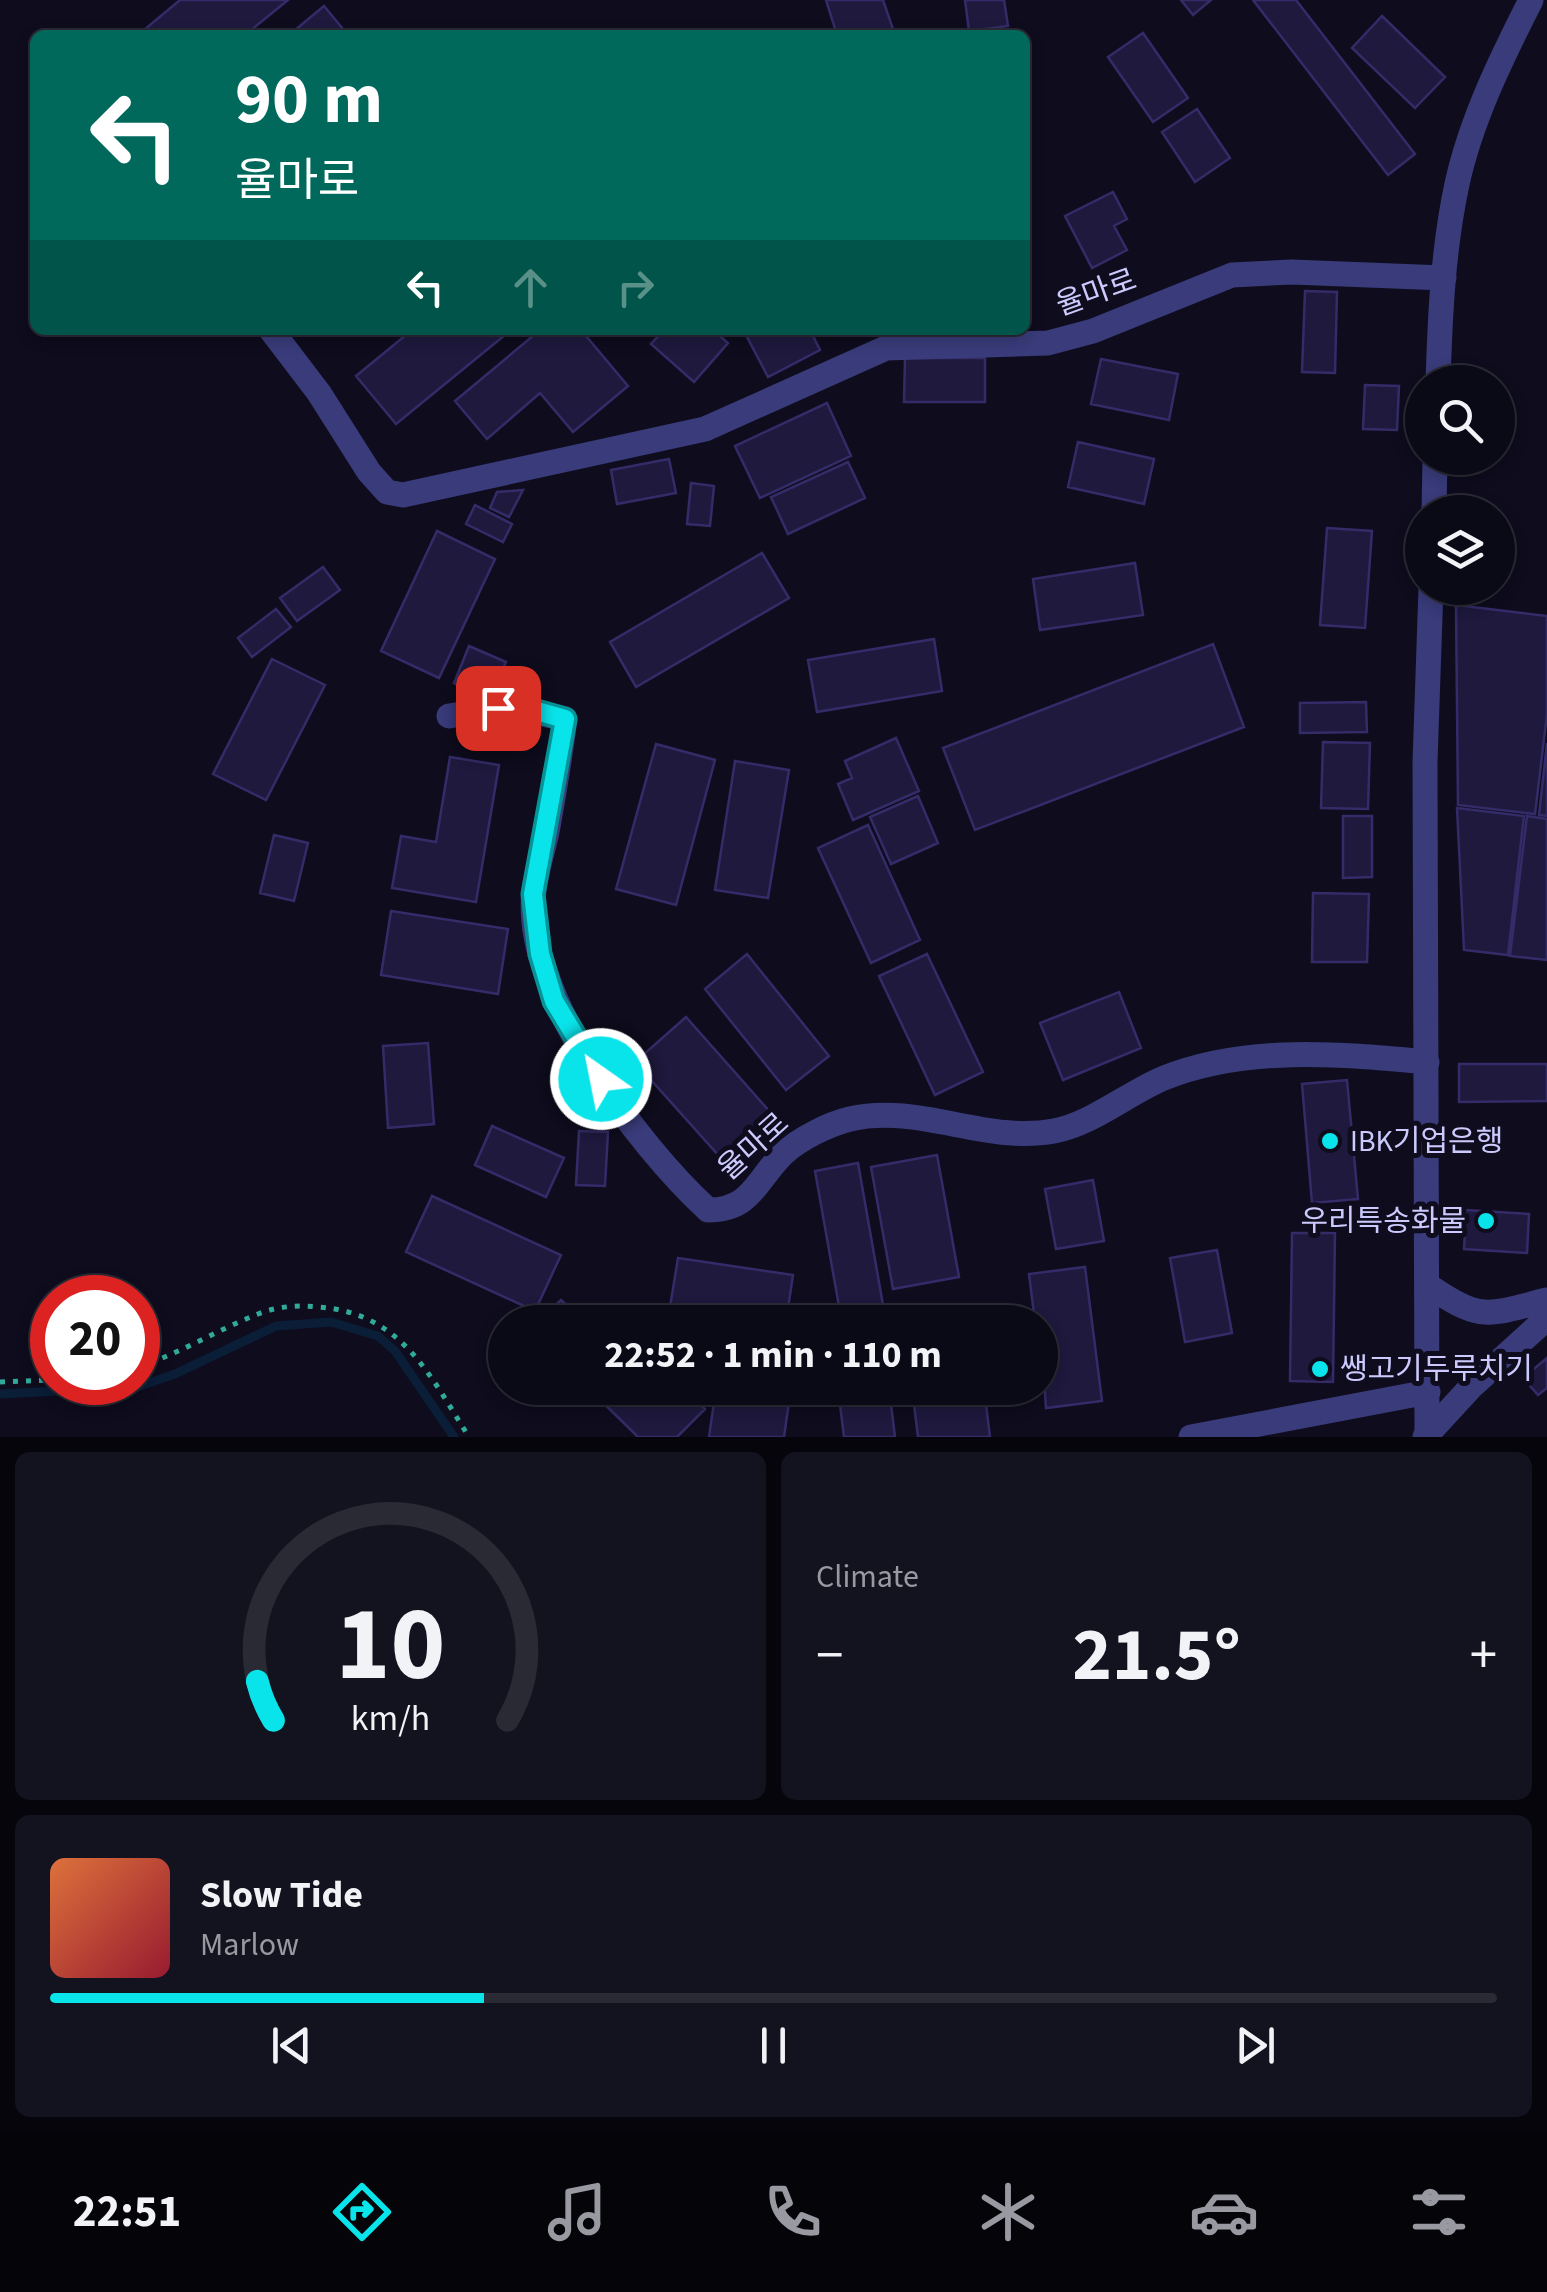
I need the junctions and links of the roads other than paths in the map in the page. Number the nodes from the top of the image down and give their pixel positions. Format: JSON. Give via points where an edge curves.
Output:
{"nodes":[{"id":1,"x":1531,"y":0,"type":"edge"},
{"id":2,"x":1444,"y":278,"type":"junction"},
{"id":3,"x":276,"y":335,"type":"edge"},
{"id":4,"x":1439,"y":365,"type":"edge"},
{"id":5,"x":1430,"y":605,"type":"edge"},
{"id":6,"x":449,"y":716,"type":"dead end"},
{"id":7,"x":1427,"y":1062,"type":"junction"},
{"id":8,"x":1429,"y":1286,"type":"junction"},
{"id":9,"x":1547,"y":1300,"type":"edge"},
{"id":10,"x":1547,"y":1318,"type":"edge"},
{"id":11,"x":1428,"y":1392,"type":"junction"},
{"id":12,"x":1428,"y":1436,"type":"edge"},
{"id":13,"x":1192,"y":1437,"type":"edge"}],
"edges":[{"from":1,"to":2,"type":"street","via":[[1470,140]]},
{"from":2,"to":3,"type":"street","name":"율마로","via":[[1232,274],[1063,339],[886,348],[705,429],[403,495],[387,492],[369,472]]},
{"from":2,"to":4,"type":"street"},
{"from":5,"to":7,"type":"street"},
{"from":6,"to":7,"type":"street","name":"율마로","via":[[526,708],[565,719],[533,894],[540,954],[554,1001],[582,1053],[708,1210],[730,1210],[784,1153],[849,1119],[895,1114],[1032,1134],[1058,1130],[1204,1065],[1339,1054]]},
{"from":7,"to":8,"type":"street"},
{"from":8,"to":9,"type":"street","via":[[1464,1310],[1484,1313]]},
{"from":8,"to":11,"type":"street"},
{"from":10,"to":12,"type":"street"},
{"from":11,"to":12,"type":"street"},
{"from":11,"to":13,"type":"street"}]}
